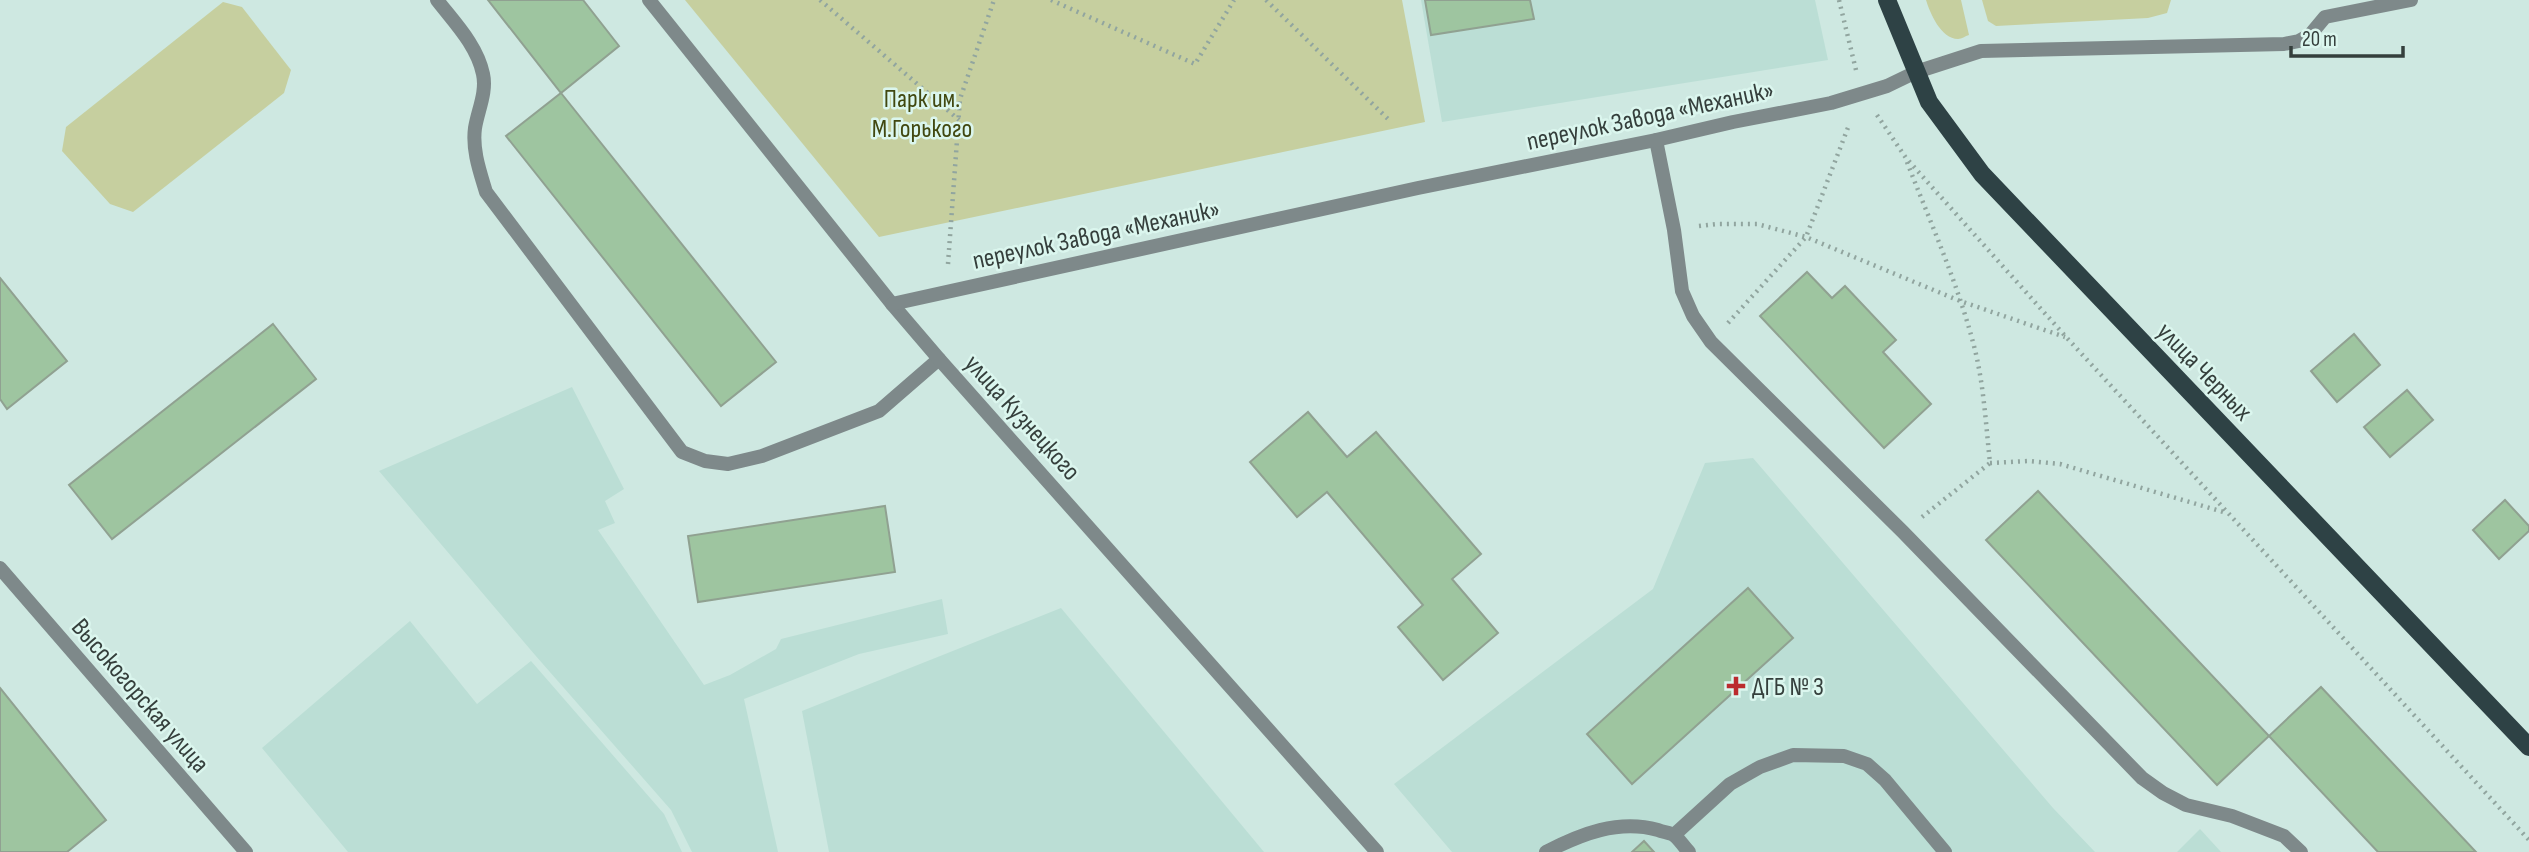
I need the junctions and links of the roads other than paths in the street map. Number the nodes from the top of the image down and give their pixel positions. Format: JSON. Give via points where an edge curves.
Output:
{"nodes":[{"id":1,"x":437,"y":0,"type":"edge"},
{"id":2,"x":649,"y":0,"type":"edge"},
{"id":3,"x":1887,"y":0,"type":"edge"},
{"id":4,"x":2411,"y":0,"type":"edge"},
{"id":5,"x":1916,"y":72,"type":"junction"},
{"id":6,"x":1656,"y":140,"type":"junction"},
{"id":7,"x":892,"y":304,"type":"junction"},
{"id":8,"x":939,"y":359,"type":"junction"},
{"id":9,"x":0,"y":568,"type":"edge"},
{"id":10,"x":2529,"y":747,"type":"edge"},
{"id":11,"x":1675,"y":835,"type":"junction"},
{"id":12,"x":246,"y":852,"type":"edge"},
{"id":13,"x":1377,"y":852,"type":"edge"},
{"id":14,"x":1546,"y":852,"type":"edge"},
{"id":15,"x":1689,"y":852,"type":"edge"},
{"id":16,"x":1945,"y":852,"type":"edge"},
{"id":17,"x":2301,"y":852,"type":"edge"}],
"edges":[{"from":1,"to":8,"type":"street","via":[[478,56],[484,76],[475,130],[476,160],[486,192],[682,452],[728,464],[762,456],[879,411]]},
{"from":2,"to":7,"type":"street","name":"улица Кузнецкого"},
{"from":3,"to":5,"type":"main road","name":"улица Черных"},
{"from":4,"to":5,"type":"street","name":"переулок Завода «Механик»","via":[[2325,17],[2310,35],[2284,44],[1981,51]]},
{"from":5,"to":6,"type":"street","name":"переулок Завода «Механик»","via":[[1830,103]]},
{"from":5,"to":10,"type":"main road","name":"улица Черных","via":[[1929,102],[1982,174]]},
{"from":6,"to":7,"type":"street","name":"переулок Завода «Механик»"},
{"from":6,"to":17,"type":"street","via":[[1682,291],[1712,342],[2142,778],[2186,805],[2284,836]]},
{"from":7,"to":8,"type":"street","name":"улица Кузнецкого"},
{"from":8,"to":13,"type":"street","name":"улица Кузнецкого"},
{"from":9,"to":12,"type":"street","name":"Высокогорская улица"},
{"from":11,"to":14,"type":"street","via":[[1651,828],[1605,828]]},
{"from":11,"to":15,"type":"street"},
{"from":11,"to":16,"type":"street","via":[[1730,784],[1760,767],[1793,755],[1844,756],[1867,764],[1885,780]]}]}
